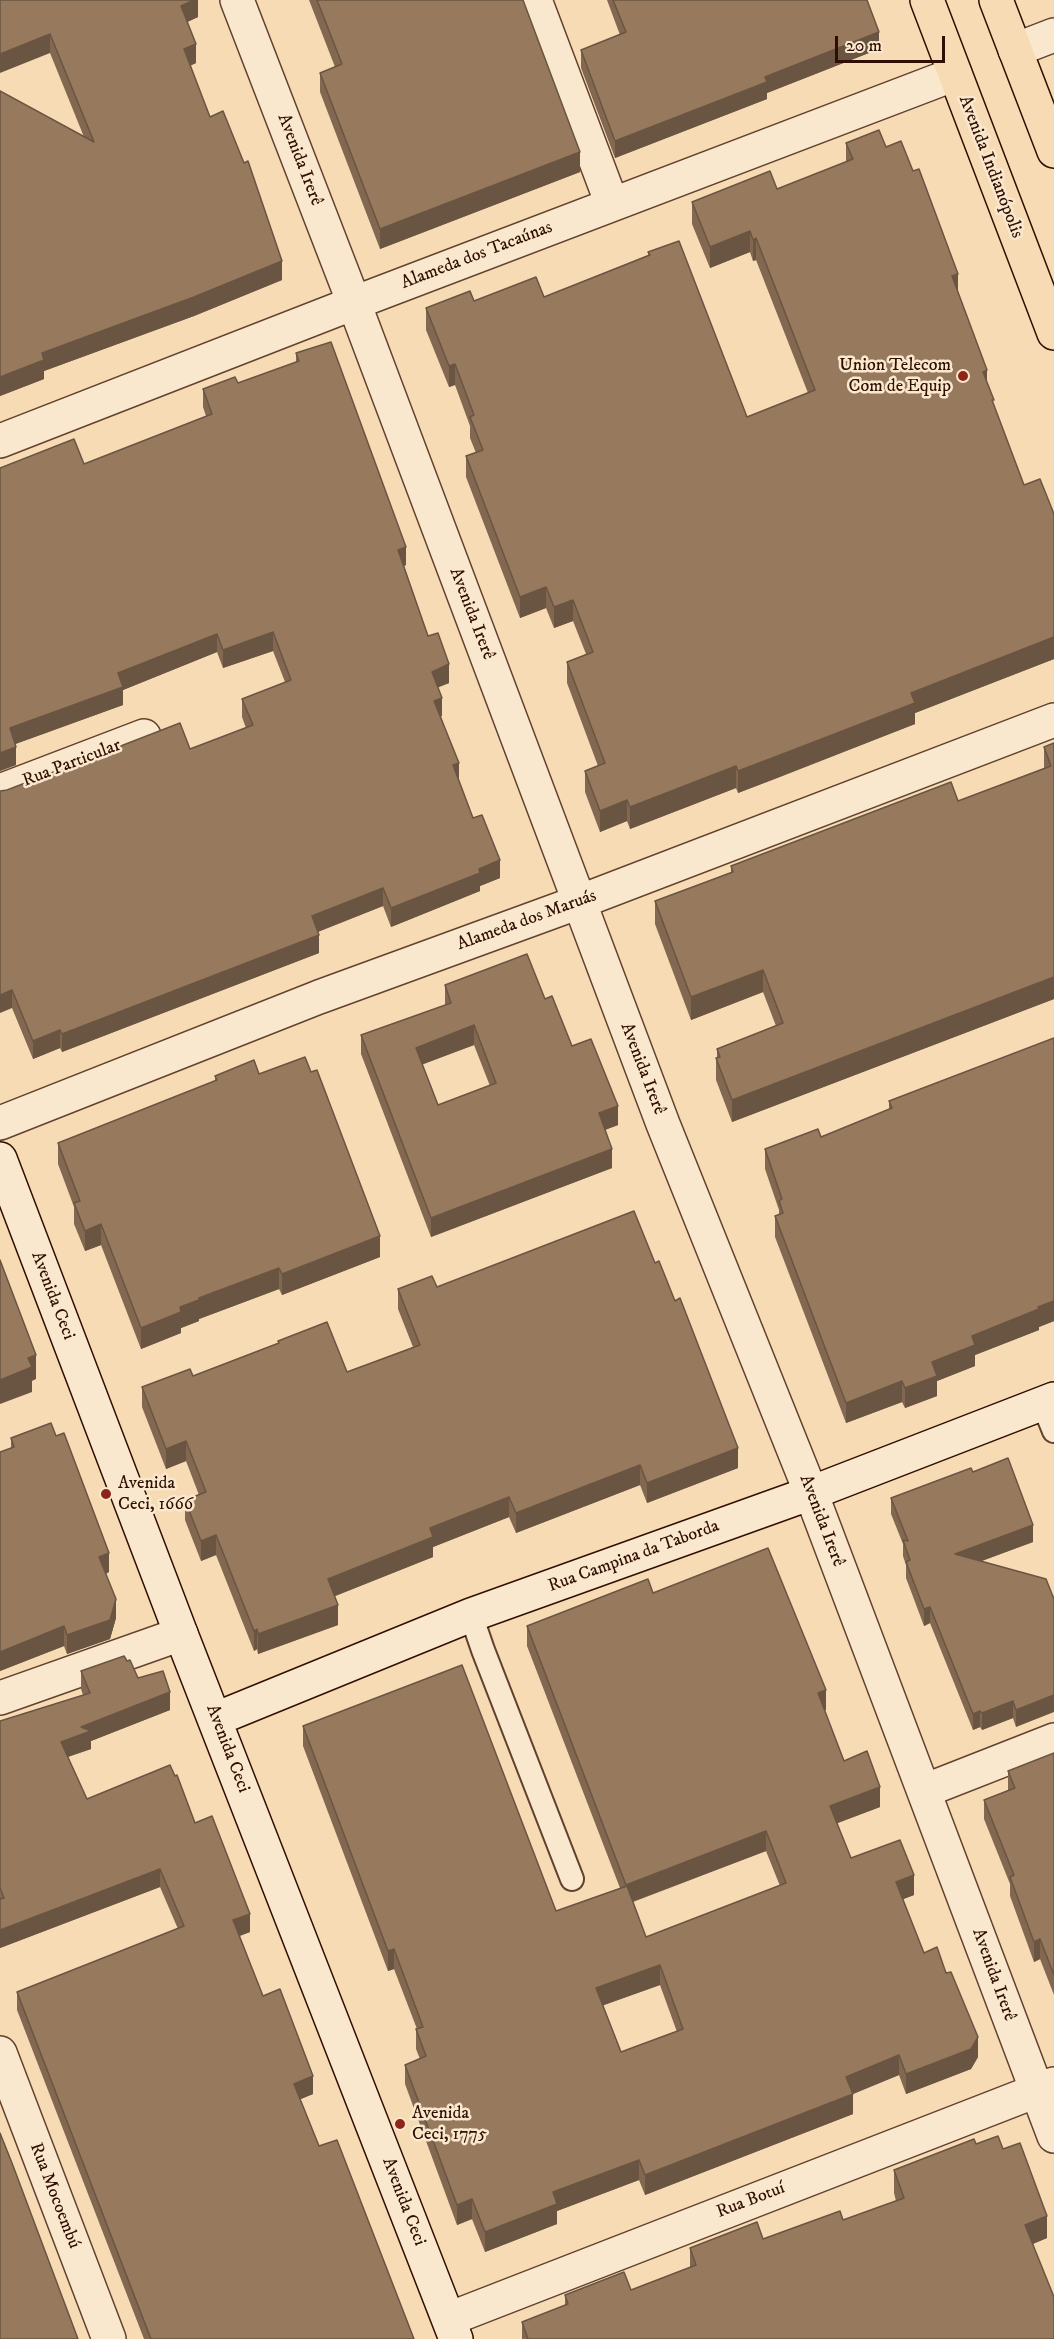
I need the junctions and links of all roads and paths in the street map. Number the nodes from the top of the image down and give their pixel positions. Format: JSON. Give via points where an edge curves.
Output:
{"nodes":[{"id":1,"x":237,"y":0,"type":"edge"},
{"id":2,"x":536,"y":0,"type":"edge"},
{"id":3,"x":927,"y":0,"type":"edge"},
{"id":4,"x":996,"y":0,"type":"edge"},
{"id":5,"x":1054,"y":35,"type":"edge"},
{"id":6,"x":1015,"y":50,"type":"junction"},
{"id":7,"x":955,"y":74,"type":"junction"},
{"id":8,"x":1054,"y":151,"type":"edge"},
{"id":9,"x":612,"y":204,"type":"junction"},
{"id":10,"x":354,"y":303,"type":"junction"},
{"id":11,"x":1054,"y":333,"type":"edge"},
{"id":12,"x":0,"y":441,"type":"edge"},
{"id":13,"x":1054,"y":720,"type":"edge"},
{"id":14,"x":144,"y":736,"type":"edge"},
{"id":15,"x":0,"y":791,"type":"edge"},
{"id":16,"x":579,"y":902,"type":"junction"},
{"id":17,"x":0,"y":1123,"type":"edge"},
{"id":18,"x":0,"y":1159,"type":"edge"},
{"id":19,"x":1050,"y":1411,"type":"edge"},
{"id":20,"x":811,"y":1493,"type":"junction"},
{"id":21,"x":471,"y":1615,"type":"junction"},
{"id":22,"x":181,"y":1634,"type":"junction"},
{"id":23,"x":0,"y":1698,"type":"edge"},
{"id":24,"x":216,"y":1719,"type":"junction"},
{"id":25,"x":1054,"y":1740,"type":"edge"},
{"id":26,"x":924,"y":1791,"type":"junction"},
{"id":27,"x":572,"y":1879,"type":"dead end"},
{"id":28,"x":0,"y":2053,"type":"edge"},
{"id":29,"x":1045,"y":2088,"type":"edge"},
{"id":30,"x":1054,"y":2136,"type":"edge"},
{"id":31,"x":453,"y":2329,"type":"edge"},
{"id":32,"x":109,"y":2339,"type":"edge"}],
"edges":[{"from":1,"to":10,"type":"street","name":"Avenida Irerê"},
{"from":2,"to":9,"type":"street"},
{"from":3,"to":7,"type":"main road","name":"Avenida Indianópolis"},
{"from":4,"to":6,"type":"main road"},
{"from":5,"to":6,"type":"street"},
{"from":6,"to":8,"type":"main road"},
{"from":7,"to":9,"type":"street","name":"Alameda dos Tacaúnas"},
{"from":7,"to":11,"type":"main road","name":"Avenida Indianópolis"},
{"from":9,"to":10,"type":"street","name":"Alameda dos Tacaúnas"},
{"from":10,"to":12,"type":"street","name":"Alameda dos Tacaúnas"},
{"from":10,"to":16,"type":"street","name":"Avenida Irerê"},
{"from":13,"to":16,"type":"street","name":"Alameda dos Maruás"},
{"from":14,"to":15,"type":"street","name":"Rua Particular"},
{"from":16,"to":17,"type":"street","name":"Alameda dos Maruás","via":[[319,997]]},
{"from":16,"to":20,"type":"street","name":"Avenida Irerê"},
{"from":18,"to":22,"type":"street","name":"Avenida Ceci"},
{"from":19,"to":20,"type":"street","name":"Rua Campina da Taborda"},
{"from":20,"to":21,"type":"street","name":"Rua Campina da Taborda"},
{"from":20,"to":26,"type":"street","name":"Avenida Irerê"},
{"from":21,"to":24,"type":"street","name":"Rua Campina da Taborda"},
{"from":21,"to":27,"type":"lane"},
{"from":22,"to":23,"type":"street"},
{"from":22,"to":24,"type":"street","name":"Avenida Ceci"},
{"from":24,"to":31,"type":"street","name":"Avenida Ceci"},
{"from":25,"to":26,"type":"street"},
{"from":26,"to":29,"type":"street","name":"Avenida Irerê"},
{"from":28,"to":32,"type":"street","name":"Rua Mocoembú"},
{"from":29,"to":30,"type":"street","name":"Avenida Irerê"},
{"from":29,"to":31,"type":"street","name":"Rua Botuí"}]}
